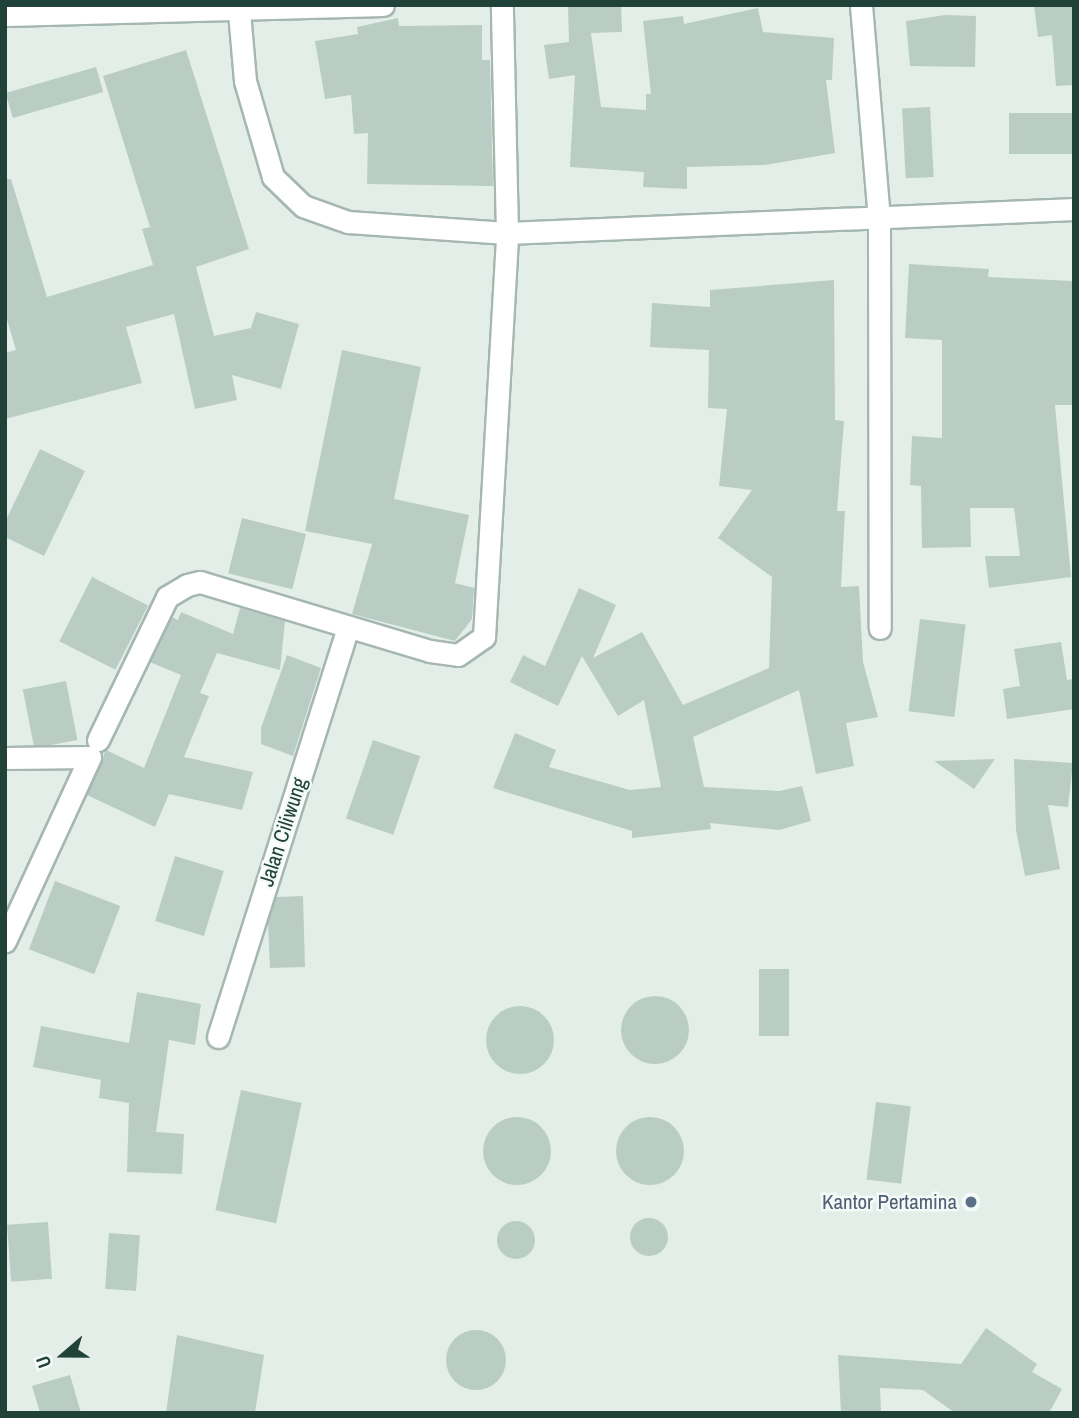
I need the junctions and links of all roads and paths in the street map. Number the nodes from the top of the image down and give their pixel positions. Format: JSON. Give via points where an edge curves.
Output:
{"nodes":[{"id":1,"x":383,"y":5,"type":"edge"},
{"id":2,"x":502,"y":5,"type":"edge"},
{"id":3,"x":862,"y":5,"type":"edge"},
{"id":4,"x":276,"y":8,"type":"edge"},
{"id":5,"x":239,"y":12,"type":"junction"},
{"id":6,"x":5,"y":15,"type":"edge"},
{"id":7,"x":1074,"y":209,"type":"edge"},
{"id":8,"x":878,"y":221,"type":"junction"},
{"id":9,"x":507,"y":233,"type":"junction"},
{"id":10,"x":348,"y":627,"type":"junction"},
{"id":11,"x":880,"y":628,"type":"dead end"},
{"id":12,"x":98,"y":740,"type":"dead end"},
{"id":13,"x":5,"y":758,"type":"edge"},
{"id":14,"x":5,"y":941,"type":"edge"},
{"id":15,"x":218,"y":1037,"type":"dead end"}],
"edges":[{"from":1,"to":4,"type":"street"},
{"from":2,"to":9,"type":"street"},
{"from":3,"to":8,"type":"street"},
{"from":4,"to":5,"type":"street"},
{"from":5,"to":6,"type":"street"},
{"from":5,"to":9,"type":"street","via":[[258,140],[273,177],[303,205],[348,222]]},
{"from":7,"to":8,"type":"street"},
{"from":8,"to":9,"type":"street"},
{"from":8,"to":11,"type":"street"},
{"from":9,"to":10,"type":"street","via":[[489,625],[477,646],[458,655]]},
{"from":10,"to":12,"type":"street","via":[[200,582],[175,588]]},
{"from":10,"to":15,"type":"street","name":"Jalan Ciliwung"},
{"from":13,"to":14,"type":"street","via":[[90,757]]}]}
